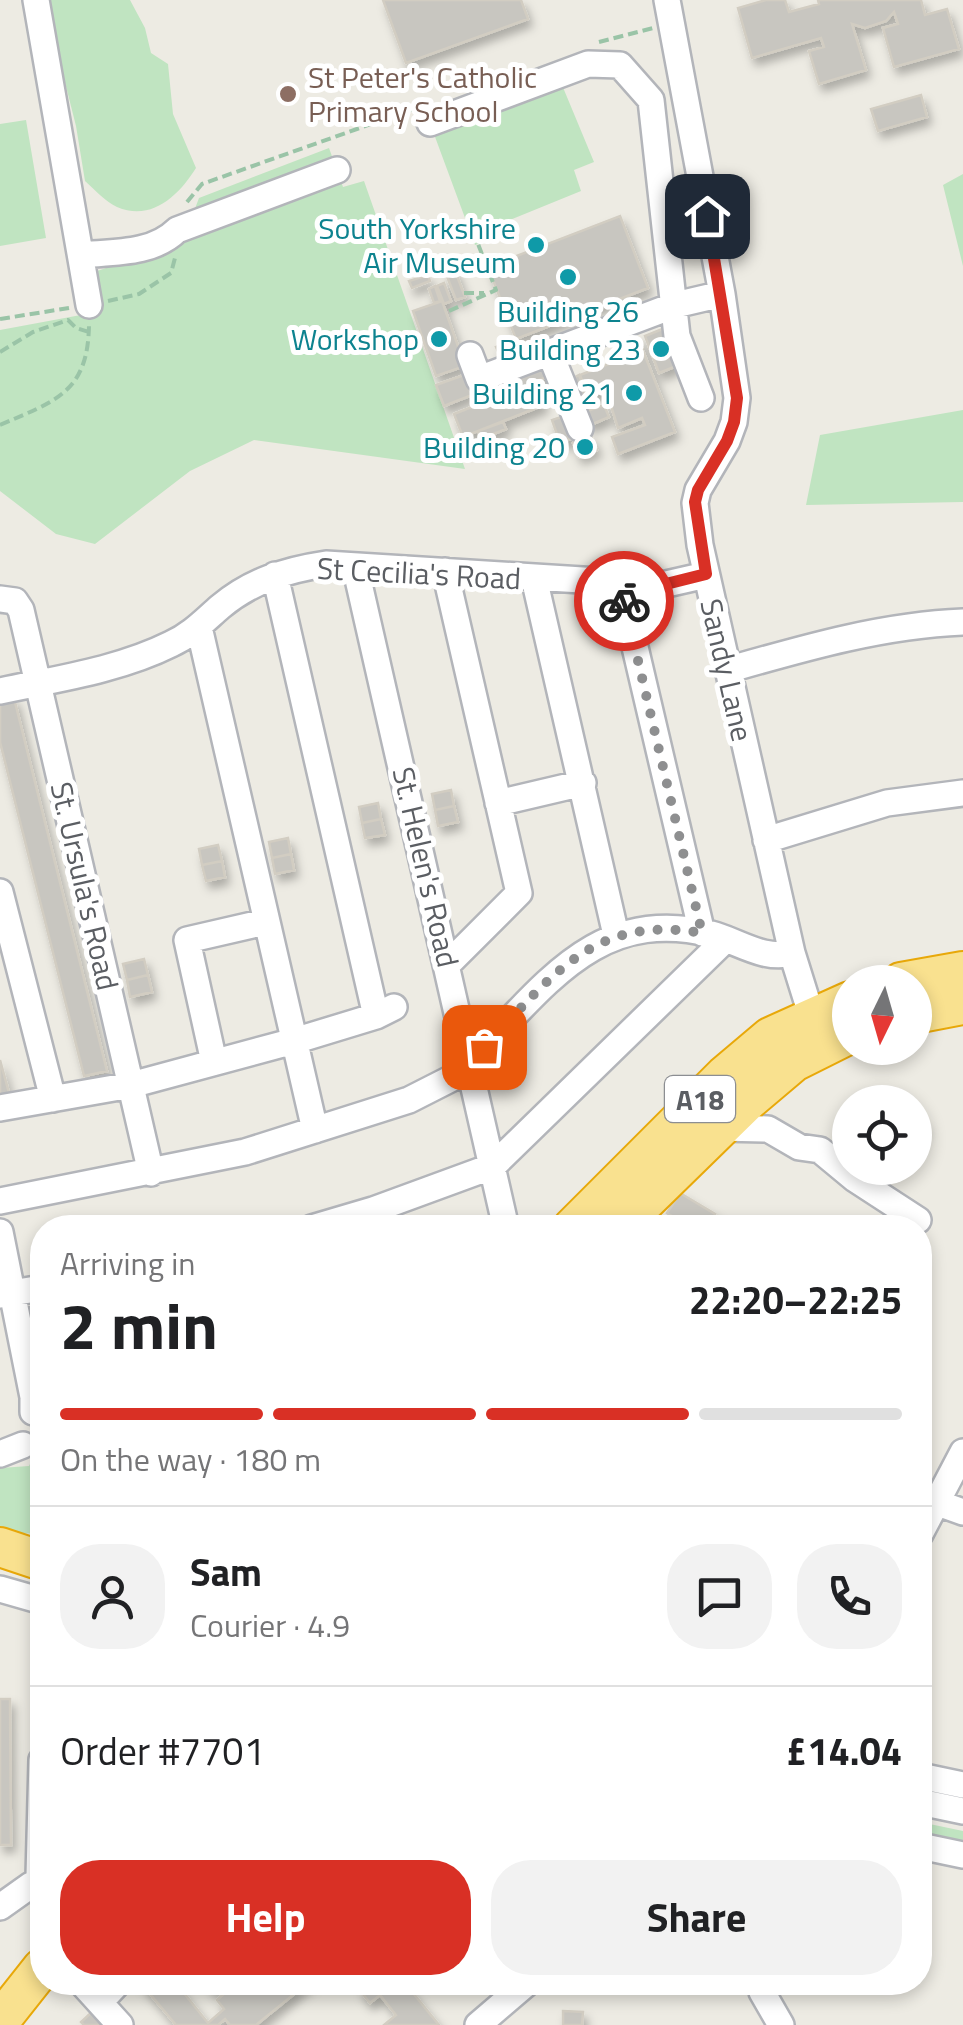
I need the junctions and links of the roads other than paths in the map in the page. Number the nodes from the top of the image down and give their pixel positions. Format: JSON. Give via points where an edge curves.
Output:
{"nodes":[{"id":1,"x":36,"y":0,"type":"edge"},
{"id":2,"x":667,"y":0,"type":"edge"},
{"id":3,"x":430,"y":123,"type":"dead end"},
{"id":4,"x":337,"y":170,"type":"dead end"},
{"id":5,"x":82,"y":255,"type":"junction"},
{"id":6,"x":722,"y":294,"type":"junction"},
{"id":7,"x":675,"y":305,"type":"junction"},
{"id":8,"x":89,"y":318,"type":"road end"},
{"id":9,"x":550,"y":353,"type":"junction"},
{"id":10,"x":470,"y":355,"type":"dead end"},
{"id":11,"x":701,"y":398,"type":"dead end"},
{"id":12,"x":580,"y":428,"type":"dead end"},
{"id":13,"x":355,"y":566,"type":"junction"},
{"id":14,"x":446,"y":571,"type":"junction"},
{"id":15,"x":706,"y":574,"type":"junction"},
{"id":16,"x":275,"y":575,"type":"junction"},
{"id":17,"x":534,"y":578,"type":"junction"},
{"id":18,"x":620,"y":583,"type":"junction"},
{"id":19,"x":7,"y":600,"type":"edge"},
{"id":20,"x":963,"y":622,"type":"edge"},
{"id":21,"x":199,"y":628,"type":"junction"},
{"id":22,"x":727,"y":670,"type":"junction"},
{"id":23,"x":39,"y":683,"type":"junction"},
{"id":24,"x":0,"y":691,"type":"edge"},
{"id":25,"x":583,"y":782,"type":"junction"},
{"id":26,"x":963,"y":793,"type":"edge"},
{"id":27,"x":498,"y":802,"type":"junction"},
{"id":28,"x":766,"y":840,"type":"junction"},
{"id":29,"x":0,"y":892,"type":"edge"},
{"id":30,"x":265,"y":922,"type":"junction"},
{"id":31,"x":616,"y":936,"type":"junction"},
{"id":32,"x":714,"y":936,"type":"junction"},
{"id":33,"x":792,"y":953,"type":"junction"},
{"id":34,"x":448,"y":964,"type":"junction"},
{"id":35,"x":963,"y":971,"type":"edge"},
{"id":36,"x":932,"y":976,"type":"edge"},
{"id":37,"x":963,"y":1005,"type":"edge"},
{"id":38,"x":932,"y":1011,"type":"edge"},
{"id":39,"x":828,"y":1032,"type":"edge"},
{"id":40,"x":294,"y":1041,"type":"junction"},
{"id":41,"x":471,"y":1061,"type":"junction"},
{"id":42,"x":214,"y":1062,"type":"junction"},
{"id":43,"x":130,"y":1084,"type":"junction"},
{"id":44,"x":764,"y":1087,"type":"junction"},
{"id":45,"x":53,"y":1099,"type":"junction"},
{"id":46,"x":0,"y":1108,"type":"edge"},
{"id":47,"x":720,"y":1128,"type":"junction"},
{"id":48,"x":768,"y":1129,"type":"junction"},
{"id":49,"x":314,"y":1130,"type":"junction"},
{"id":50,"x":493,"y":1166,"type":"junction"},
{"id":51,"x":152,"y":1173,"type":"junction"},
{"id":52,"x":0,"y":1201,"type":"edge"},
{"id":53,"x":356,"y":1215,"type":"edge"},
{"id":54,"x":503,"y":1215,"type":"edge"},
{"id":55,"x":585,"y":1215,"type":"edge"},
{"id":56,"x":631,"y":1215,"type":"edge"},
{"id":57,"x":910,"y":1215,"type":"edge"},
{"id":58,"x":0,"y":1232,"type":"edge"},
{"id":59,"x":7,"y":1294,"type":"edge"},
{"id":60,"x":30,"y":1379,"type":"edge"},
{"id":61,"x":963,"y":1452,"type":"edge"},
{"id":62,"x":935,"y":1502,"type":"junction"},
{"id":63,"x":932,"y":1508,"type":"edge"},
{"id":64,"x":963,"y":1512,"type":"edge"},
{"id":65,"x":0,"y":1589,"type":"edge"},
{"id":66,"x":30,"y":1598,"type":"edge"},
{"id":67,"x":932,"y":1779,"type":"edge"},
{"id":68,"x":963,"y":1785,"type":"edge"},
{"id":69,"x":932,"y":1805,"type":"edge"},
{"id":70,"x":963,"y":1811,"type":"edge"},
{"id":71,"x":932,"y":1849,"type":"edge"},
{"id":72,"x":963,"y":1855,"type":"edge"},
{"id":73,"x":30,"y":1887,"type":"edge"},
{"id":74,"x":0,"y":1907,"type":"edge"},
{"id":75,"x":30,"y":1983,"type":"edge"},
{"id":76,"x":51,"y":1995,"type":"edge"},
{"id":77,"x":93,"y":1995,"type":"edge"},
{"id":78,"x":107,"y":1995,"type":"edge"},
{"id":79,"x":514,"y":1995,"type":"edge"},
{"id":80,"x":764,"y":1995,"type":"edge"},
{"id":81,"x":100,"y":2002,"type":"junction"},
{"id":82,"x":0,"y":2022,"type":"edge"},
{"id":83,"x":27,"y":2025,"type":"edge"},
{"id":84,"x":120,"y":2025,"type":"edge"},
{"id":85,"x":478,"y":2025,"type":"edge"},
{"id":86,"x":781,"y":2025,"type":"edge"}],
"edges":[{"from":1,"to":5,"type":"street"},
{"from":2,"to":6,"type":"street","name":"Sandy Lane"},
{"from":3,"to":7,"type":"street","via":[[588,64],[620,66],[652,100]]},
{"from":4,"to":5,"type":"street","via":[[176,230],[165,242]]},
{"from":5,"to":8,"type":"street"},
{"from":6,"to":7,"type":"street"},
{"from":6,"to":15,"type":"street","name":"Sandy Lane","via":[[737,398],[727,441],[695,502]]},
{"from":7,"to":9,"type":"street"},
{"from":7,"to":11,"type":"street","via":[[678,336]]},
{"from":9,"to":10,"type":"street","via":[[480,380]]},
{"from":9,"to":12,"type":"street"},
{"from":13,"to":14,"type":"street","name":"St Cecilia's Road"},
{"from":13,"to":16,"type":"street","name":"St Cecilia's Road","via":[[326,564]]},
{"from":13,"to":34,"type":"street","name":"St. Helen's Road"},
{"from":14,"to":17,"type":"street","name":"St Cecilia's Road"},
{"from":14,"to":27,"type":"street"},
{"from":15,"to":18,"type":"street","name":"St Cecilia's Road","via":[[662,585]]},
{"from":15,"to":22,"type":"street","name":"Sandy Lane"},
{"from":16,"to":21,"type":"street","name":"St Cecilia's Road","via":[[241,591]]},
{"from":16,"to":40,"type":"street","via":[[385,1011]]},
{"from":17,"to":18,"type":"street","name":"St Cecilia's Road"},
{"from":17,"to":25,"type":"street"},
{"from":18,"to":32,"type":"street"},
{"from":19,"to":23,"type":"street","name":"St. Ursula's Road","via":[[21,610]]},
{"from":20,"to":22,"type":"street","via":[[823,643]]},
{"from":21,"to":23,"type":"street","name":"St Cecilia's Road","via":[[154,653]]},
{"from":21,"to":30,"type":"street"},
{"from":22,"to":28,"type":"street","name":"Sandy Lane"},
{"from":23,"to":24,"type":"street","name":"St Cecilia's Road"},
{"from":23,"to":43,"type":"street","name":"St. Ursula's Road"},
{"from":25,"to":27,"type":"street"},
{"from":25,"to":31,"type":"street"},
{"from":26,"to":28,"type":"street","via":[[887,803]]},
{"from":27,"to":34,"type":"street","via":[[518,894]]},
{"from":28,"to":33,"type":"street","name":"Sandy Lane"},
{"from":29,"to":45,"type":"street"},
{"from":30,"to":40,"type":"street"},
{"from":30,"to":42,"type":"street","via":[[187,940]]},
{"from":31,"to":32,"type":"street","via":[[656,929]]},
{"from":31,"to":41,"type":"street","via":[[566,963]]},
{"from":32,"to":33,"type":"street","via":[[772,956]]},
{"from":32,"to":50,"type":"street"},
{"from":33,"to":39,"type":"street","name":"Sandy Lane"},
{"from":34,"to":41,"type":"street","name":"St. Helen's Road"},
{"from":35,"to":36,"type":"highway"},
{"from":37,"to":38,"type":"highway"},
{"from":39,"to":44,"type":"highway","number":"A18"},
{"from":39,"to":55,"type":"highway","number":"A18","via":[[770,1037]]},
{"from":40,"to":42,"type":"street"},
{"from":40,"to":49,"type":"street"},
{"from":41,"to":49,"type":"street","via":[[409,1100]]},
{"from":41,"to":50,"type":"street","name":"St. Helen's Road"},
{"from":42,"to":43,"type":"street"},
{"from":43,"to":45,"type":"street"},
{"from":43,"to":51,"type":"street","name":"St. Ursula's Road"},
{"from":44,"to":47,"type":"highway","number":"A18"},
{"from":44,"to":48,"type":"street"},
{"from":45,"to":46,"type":"street"},
{"from":47,"to":48,"type":"street"},
{"from":47,"to":56,"type":"highway","number":"A18"},
{"from":48,"to":57,"type":"street","via":[[799,1148],[820,1150]]},
{"from":49,"to":51,"type":"street"},
{"from":50,"to":53,"type":"street"},
{"from":50,"to":54,"type":"street","name":"St. Helen's Road"},
{"from":51,"to":52,"type":"street"},
{"from":58,"to":59,"type":"street"},
{"from":59,"to":60,"type":"street"},
{"from":61,"to":62,"type":"street"},
{"from":62,"to":63,"type":"street"},
{"from":62,"to":64,"type":"street"},
{"from":65,"to":66,"type":"street"},
{"from":67,"to":68,"type":"street"},
{"from":69,"to":70,"type":"street"},
{"from":71,"to":72,"type":"street"},
{"from":73,"to":74,"type":"street"},
{"from":75,"to":82,"type":"highway"},
{"from":76,"to":83,"type":"highway"},
{"from":77,"to":81,"type":"street"},
{"from":78,"to":81,"type":"street"},
{"from":79,"to":85,"type":"street"},
{"from":80,"to":86,"type":"street"},
{"from":81,"to":84,"type":"street"}]}
